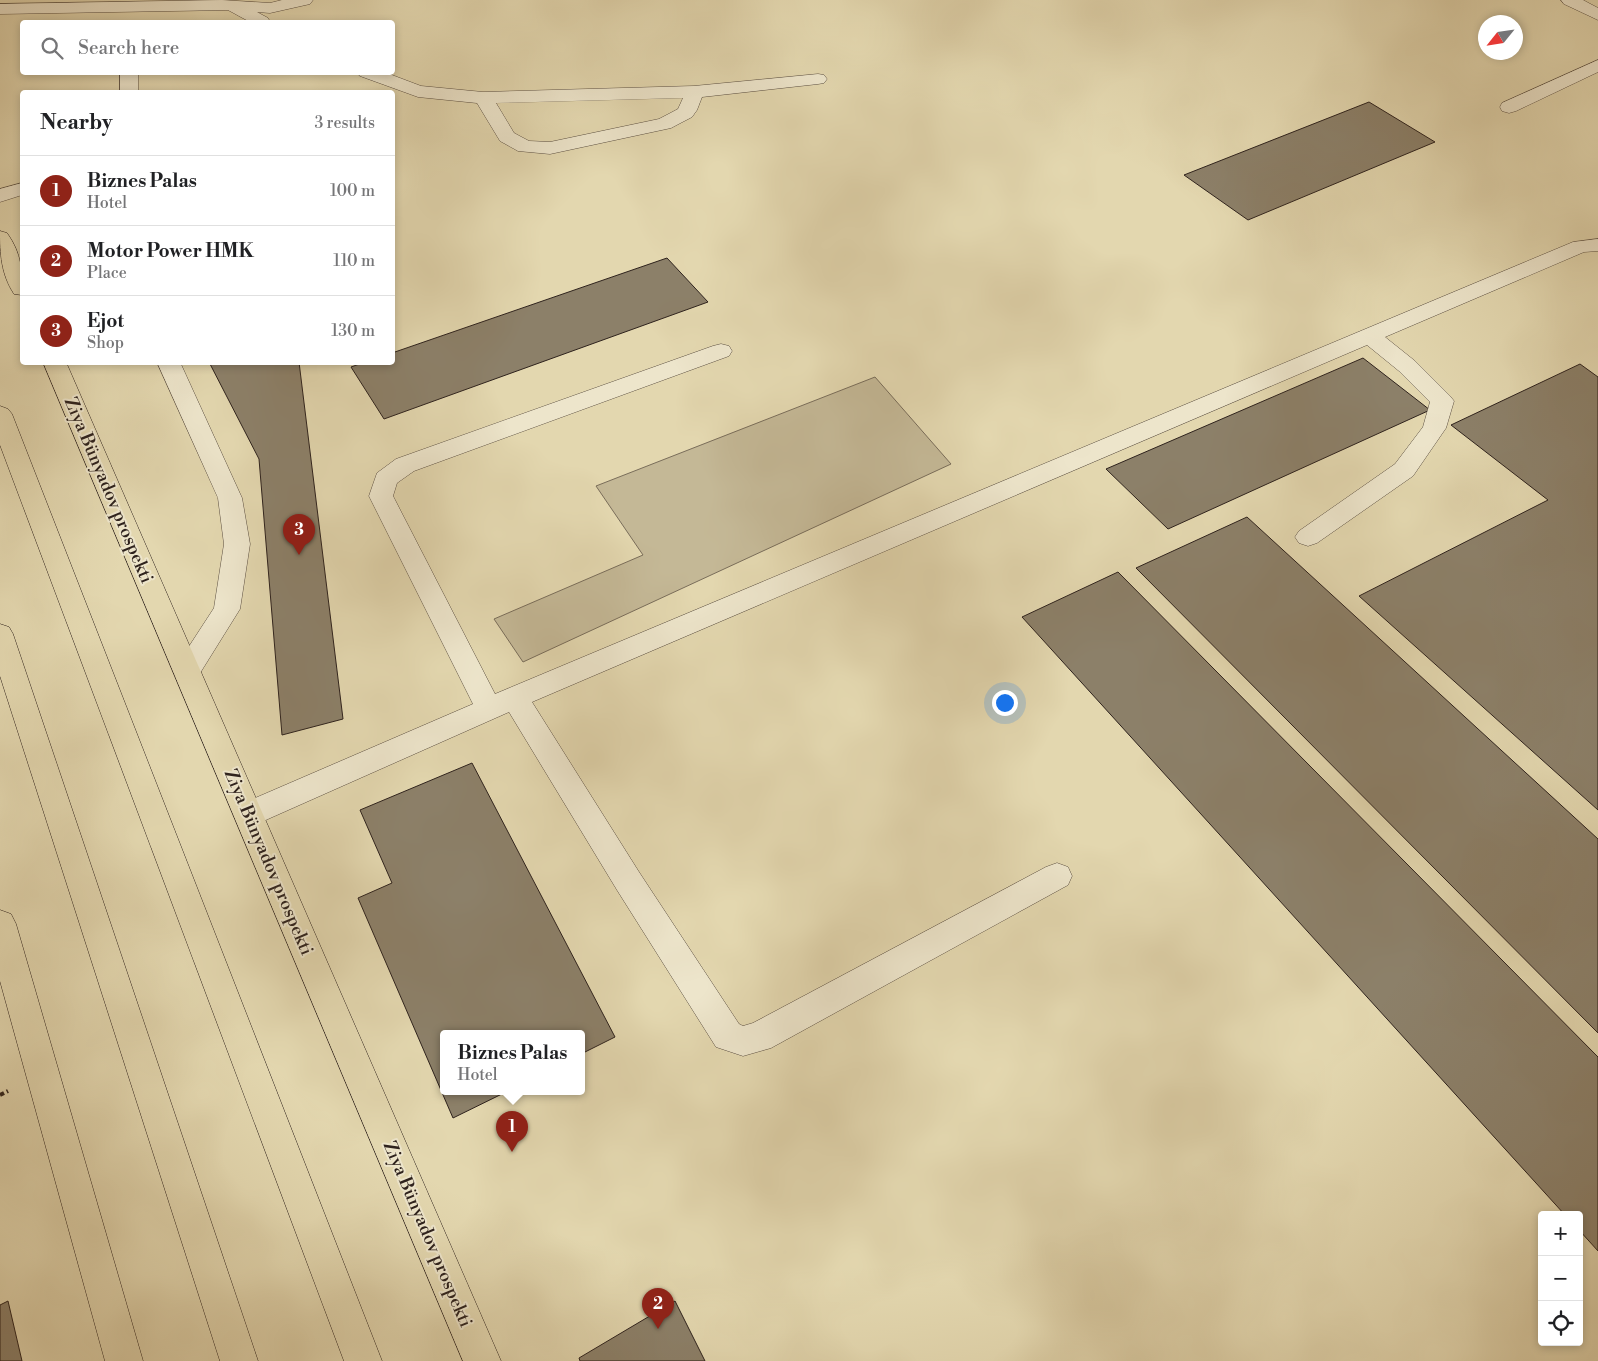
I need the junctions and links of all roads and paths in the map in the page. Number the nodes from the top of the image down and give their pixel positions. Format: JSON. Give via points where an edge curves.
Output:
{"nodes":[{"id":1,"x":304,"y":0,"type":"edge"},
{"id":2,"x":1570,"y":0,"type":"edge"},
{"id":3,"x":230,"y":5,"type":"junction"},
{"id":4,"x":0,"y":10,"type":"edge"},
{"id":5,"x":1598,"y":15,"type":"edge"},
{"id":6,"x":258,"y":20,"type":"edge"},
{"id":7,"x":1598,"y":65,"type":"edge"},
{"id":8,"x":129,"y":75,"type":"edge"},
{"id":9,"x":374,"y":75,"type":"edge"},
{"id":10,"x":818,"y":79,"type":"dead end"},
{"id":11,"x":128,"y":90,"type":"edge"},
{"id":12,"x":694,"y":92,"type":"junction"},
{"id":13,"x":483,"y":98,"type":"junction"},
{"id":14,"x":1509,"y":107,"type":"dead end"},
{"id":15,"x":20,"y":190,"type":"edge"},
{"id":16,"x":0,"y":196,"type":"edge"},
{"id":17,"x":0,"y":236,"type":"edge"},
{"id":18,"x":1598,"y":245,"type":"edge"},
{"id":19,"x":20,"y":284,"type":"edge"},
{"id":20,"x":1369,"y":335,"type":"junction"},
{"id":21,"x":721,"y":351,"type":"dead end"},
{"id":22,"x":55,"y":365,"type":"edge"},
{"id":23,"x":169,"y":365,"type":"edge"},
{"id":24,"x":0,"y":414,"type":"edge"},
{"id":25,"x":1308,"y":537,"type":"dead end"},
{"id":26,"x":0,"y":634,"type":"edge"},
{"id":27,"x":187,"y":671,"type":"junction"},
{"id":28,"x":502,"y":704,"type":"junction"},
{"id":29,"x":249,"y":814,"type":"junction"},
{"id":30,"x":1057,"y":876,"type":"dead end"},
{"id":31,"x":0,"y":924,"type":"edge"},
{"id":32,"x":124,"y":1361,"type":"edge"},
{"id":33,"x":239,"y":1361,"type":"edge"},
{"id":34,"x":363,"y":1361,"type":"edge"},
{"id":35,"x":482,"y":1361,"type":"edge"}],
"edges":[{"from":1,"to":3,"type":"lane","via":[[270,8]]},
{"from":2,"to":5,"type":"lane"},
{"from":3,"to":4,"type":"lane"},
{"from":3,"to":6,"type":"lane"},
{"from":7,"to":14,"type":"lane"},
{"from":8,"to":11,"type":"lane"},
{"from":9,"to":13,"type":"lane","via":[[418,91]]},
{"from":10,"to":12,"type":"lane"},
{"from":12,"to":13,"type":"lane"},
{"from":12,"to":13,"type":"lane","via":[[691,108],[681,118],[550,148],[525,147],[508,137]]},
{"from":15,"to":16,"type":"lane"},
{"from":17,"to":19,"type":"main road"},
{"from":18,"to":20,"type":"lane","via":[[1580,246]]},
{"from":20,"to":25,"type":"lane","via":[[1442,401],[1434,428],[1404,470]]},
{"from":20,"to":28,"type":"lane"},
{"from":21,"to":28,"type":"lane","via":[[405,465],[386,479],[381,496]]},
{"from":22,"to":27,"type":"main road","name":"Ziya Bünyadov prospekti"},
{"from":23,"to":27,"type":"lane","via":[[230,498],[237,544],[227,609]]},
{"from":24,"to":34,"type":"main road"},
{"from":26,"to":33,"type":"main road"},
{"from":27,"to":29,"type":"main road","name":"Ziya Bünyadov prospekti"},
{"from":28,"to":29,"type":"lane"},
{"from":28,"to":30,"type":"lane","via":[[628,881],[728,1036],[743,1040],[759,1036]]},
{"from":29,"to":35,"type":"main road","name":"Ziya Bünyadov prospekti"},
{"from":31,"to":32,"type":"main road"}]}
